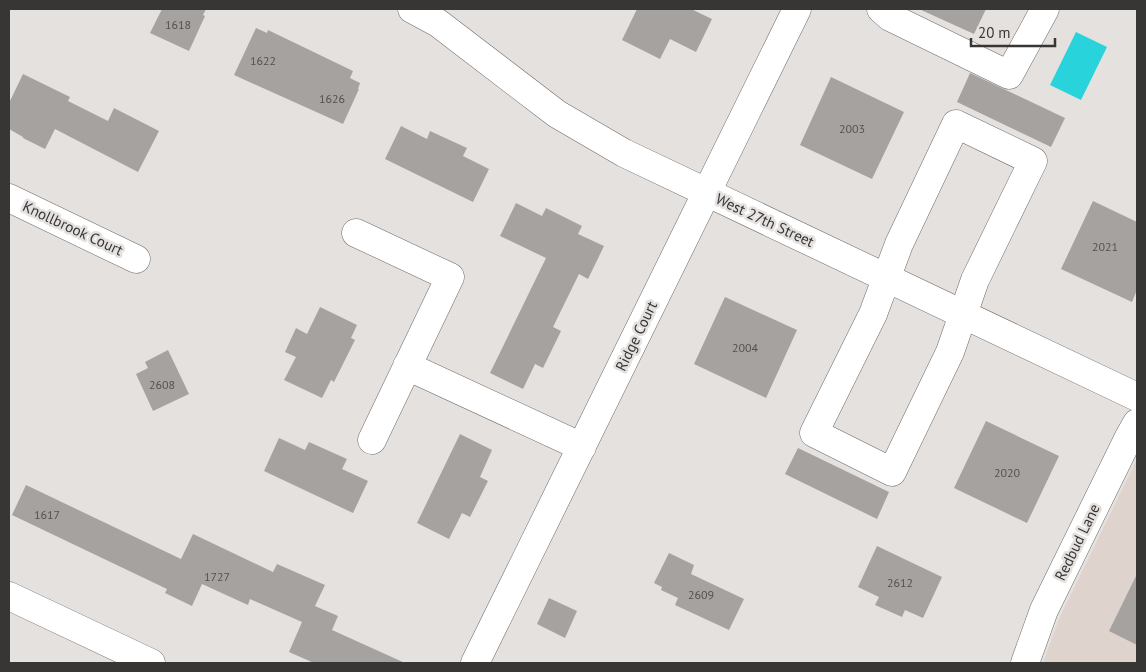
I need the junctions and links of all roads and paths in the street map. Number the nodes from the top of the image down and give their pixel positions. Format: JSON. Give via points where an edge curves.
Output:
{"nodes":[{"id":1,"x":412,"y":9,"type":"edge"},
{"id":2,"x":797,"y":9,"type":"edge"},
{"id":3,"x":881,"y":9,"type":"edge"},
{"id":4,"x":1045,"y":9,"type":"edge"},
{"id":5,"x":706,"y":193,"type":"junction"},
{"id":6,"x":9,"y":198,"type":"edge"},
{"id":7,"x":356,"y":232,"type":"dead end"},
{"id":8,"x":136,"y":259,"type":"dead end"},
{"id":9,"x":886,"y":278,"type":"junction"},
{"id":10,"x":963,"y":314,"type":"junction"},
{"id":11,"x":407,"y":366,"type":"junction"},
{"id":12,"x":1137,"y":397,"type":"edge"},
{"id":13,"x":1137,"y":423,"type":"edge"},
{"id":14,"x":372,"y":440,"type":"dead end"},
{"id":15,"x":582,"y":447,"type":"junction"},
{"id":16,"x":9,"y":596,"type":"edge"},
{"id":17,"x":110,"y":655,"type":"edge"},
{"id":18,"x":151,"y":663,"type":"edge"},
{"id":19,"x":475,"y":663,"type":"edge"},
{"id":20,"x":1025,"y":663,"type":"edge"}],
"edges":[{"from":1,"to":5,"type":"street","name":"West 27th Street","via":[[438,23],[557,114],[624,153]]},
{"from":2,"to":5,"type":"street","name":"Ridge Court"},
{"from":3,"to":4,"type":"street","via":[[890,17],[1009,75]]},
{"from":5,"to":9,"type":"street","name":"West 27th Street"},
{"from":5,"to":15,"type":"street","name":"Ridge Court"},
{"from":6,"to":8,"type":"street","name":"Knollbrook Court"},
{"from":7,"to":11,"type":"street","via":[[450,277]]},
{"from":9,"to":10,"type":"street","name":"West 27th Street"},
{"from":9,"to":10,"type":"street","via":[[956,124],[1033,161]]},
{"from":9,"to":10,"type":"street","via":[[873,314],[814,433],[892,472],[950,352]]},
{"from":10,"to":12,"type":"street","name":"West 27th Street"},
{"from":11,"to":14,"type":"street"},
{"from":11,"to":15,"type":"street"},
{"from":13,"to":20,"type":"street","name":"Redbud Lane","via":[[1044,610]]},
{"from":15,"to":19,"type":"street","name":"Ridge Court"},
{"from":16,"to":17,"type":"street"},
{"from":17,"to":18,"type":"street"}]}
